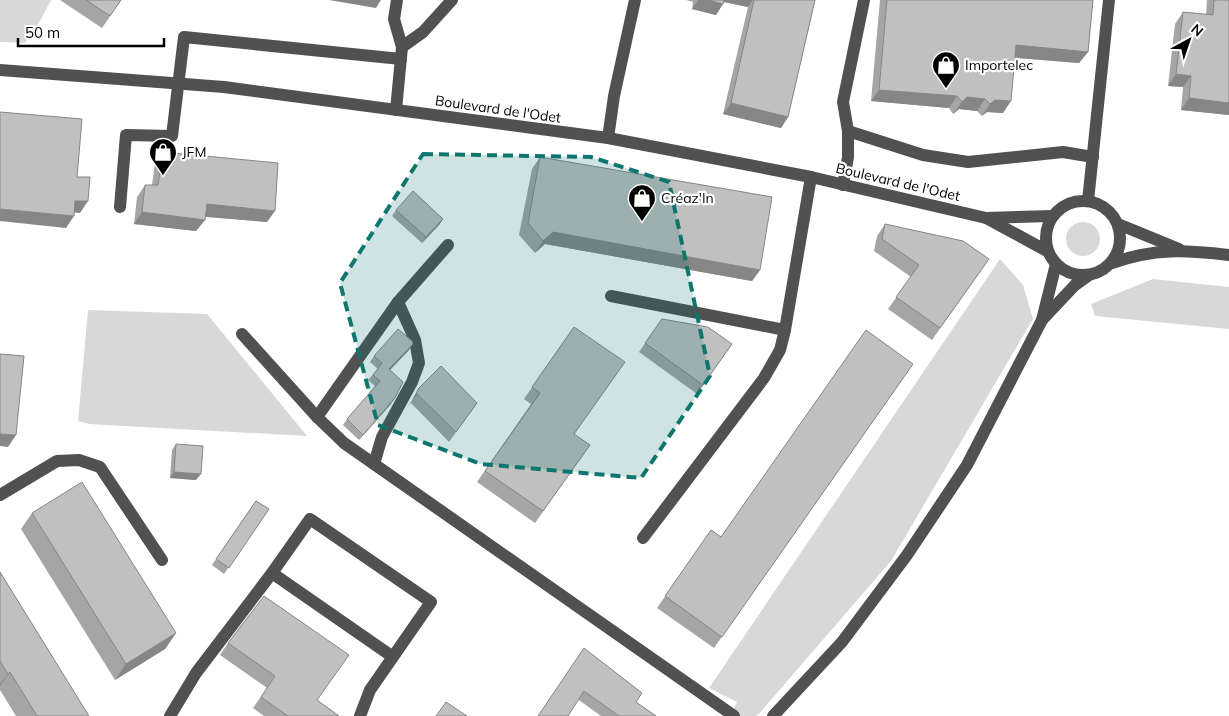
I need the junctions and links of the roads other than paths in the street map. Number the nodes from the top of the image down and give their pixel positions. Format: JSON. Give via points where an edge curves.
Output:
{"nodes":[{"id":1,"x":397,"y":0,"type":"edge"},
{"id":2,"x":452,"y":0,"type":"edge"},
{"id":3,"x":635,"y":0,"type":"edge"},
{"id":4,"x":864,"y":0,"type":"edge"},
{"id":5,"x":1109,"y":0,"type":"edge"},
{"id":6,"x":402,"y":53,"type":"junction"},
{"id":7,"x":0,"y":70,"type":"edge"},
{"id":8,"x":180,"y":84,"type":"junction"},
{"id":9,"x":396,"y":110,"type":"junction"},
{"id":10,"x":848,"y":131,"type":"junction"},
{"id":11,"x":608,"y":138,"type":"junction"},
{"id":12,"x":1092,"y":158,"type":"junction"},
{"id":13,"x":812,"y":177,"type":"junction"},
{"id":14,"x":843,"y":185,"type":"junction"},
{"id":15,"x":1088,"y":202,"type":"junction"},
{"id":16,"x":120,"y":206,"type":"dead end"},
{"id":17,"x":1053,"y":216,"type":"junction"},
{"id":18,"x":986,"y":218,"type":"junction"},
{"id":19,"x":1118,"y":224,"type":"junction"},
{"id":20,"x":448,"y":245,"type":"dead end"},
{"id":21,"x":1181,"y":250,"type":"junction"},
{"id":22,"x":1048,"y":251,"type":"junction"},
{"id":23,"x":1229,"y":255,"type":"edge"},
{"id":24,"x":1112,"y":262,"type":"junction"},
{"id":25,"x":1056,"y":264,"type":"junction"},
{"id":26,"x":1089,"y":275,"type":"junction"},
{"id":27,"x":611,"y":296,"type":"dead end"},
{"id":28,"x":398,"y":302,"type":"junction"},
{"id":29,"x":1042,"y":320,"type":"junction"},
{"id":30,"x":785,"y":330,"type":"junction"},
{"id":31,"x":242,"y":334,"type":"dead end"},
{"id":32,"x":317,"y":418,"type":"junction"},
{"id":33,"x":374,"y":464,"type":"junction"},
{"id":34,"x":0,"y":496,"type":"edge"},
{"id":35,"x":643,"y":538,"type":"dead end"},
{"id":36,"x":162,"y":560,"type":"dead end"},
{"id":37,"x":272,"y":573,"type":"junction"},
{"id":38,"x":393,"y":657,"type":"junction"},
{"id":39,"x":170,"y":716,"type":"edge"},
{"id":40,"x":360,"y":716,"type":"edge"},
{"id":41,"x":734,"y":716,"type":"edge"},
{"id":42,"x":773,"y":716,"type":"edge"}],
"edges":[{"from":1,"to":6,"type":"street","via":[[394,19]]},
{"from":2,"to":6,"type":"street"},
{"from":3,"to":11,"type":"street"},
{"from":4,"to":10,"type":"street","via":[[843,102]]},
{"from":5,"to":12,"type":"street"},
{"from":6,"to":8,"type":"street","via":[[184,37]]},
{"from":6,"to":9,"type":"street"},
{"from":7,"to":8,"type":"street","name":"Boulevard de l'Odet"},
{"from":8,"to":9,"type":"street","name":"Boulevard de l'Odet"},
{"from":8,"to":16,"type":"street","via":[[172,136],[126,135]]},
{"from":9,"to":11,"type":"street","name":"Boulevard de l'Odet"},
{"from":10,"to":12,"type":"street","via":[[923,155],[968,162],[1063,152]]},
{"from":10,"to":14,"type":"street"},
{"from":11,"to":13,"type":"street","name":"Boulevard de l'Odet"},
{"from":12,"to":15,"type":"street"},
{"from":13,"to":14,"type":"street","name":"Boulevard de l'Odet"},
{"from":13,"to":30,"type":"street"},
{"from":14,"to":18,"type":"street","name":"Boulevard de l'Odet"},
{"from":15,"to":17,"type":"street","name":"Boulevard de l'Odet","via":[[1068,204]]},
{"from":15,"to":19,"type":"street","via":[[1106,209]]},
{"from":17,"to":18,"type":"street","name":"Boulevard de l'Odet"},
{"from":17,"to":22,"type":"street","via":[[1046,233]]},
{"from":18,"to":22,"type":"street","name":"Boulevard de l'Odet"},
{"from":19,"to":21,"type":"street"},
{"from":19,"to":24,"type":"street","via":[[1120,244]]},
{"from":20,"to":28,"type":"street"},
{"from":21,"to":23,"type":"street"},
{"from":21,"to":24,"type":"street","via":[[1148,252]]},
{"from":22,"to":25,"type":"street"},
{"from":24,"to":26,"type":"street","via":[[1102,271]]},
{"from":25,"to":26,"type":"street","via":[[1077,276]]},
{"from":25,"to":29,"type":"street"},
{"from":26,"to":29,"type":"street"},
{"from":27,"to":30,"type":"street"},
{"from":28,"to":32,"type":"street"},
{"from":28,"to":33,"type":"street","via":[[415,340],[419,363],[382,437]]},
{"from":29,"to":42,"type":"street","via":[[983,436],[947,497],[842,642]]},
{"from":30,"to":35,"type":"street","via":[[780,350],[764,378]]},
{"from":31,"to":32,"type":"street"},
{"from":32,"to":33,"type":"street"},
{"from":33,"to":41,"type":"street"},
{"from":34,"to":36,"type":"street","via":[[57,461],[79,460],[100,467]]},
{"from":37,"to":38,"type":"street"},
{"from":37,"to":38,"type":"street","via":[[310,519],[430,602]]},
{"from":37,"to":39,"type":"street","via":[[196,673]]},
{"from":38,"to":40,"type":"street","via":[[370,690]]}]}
